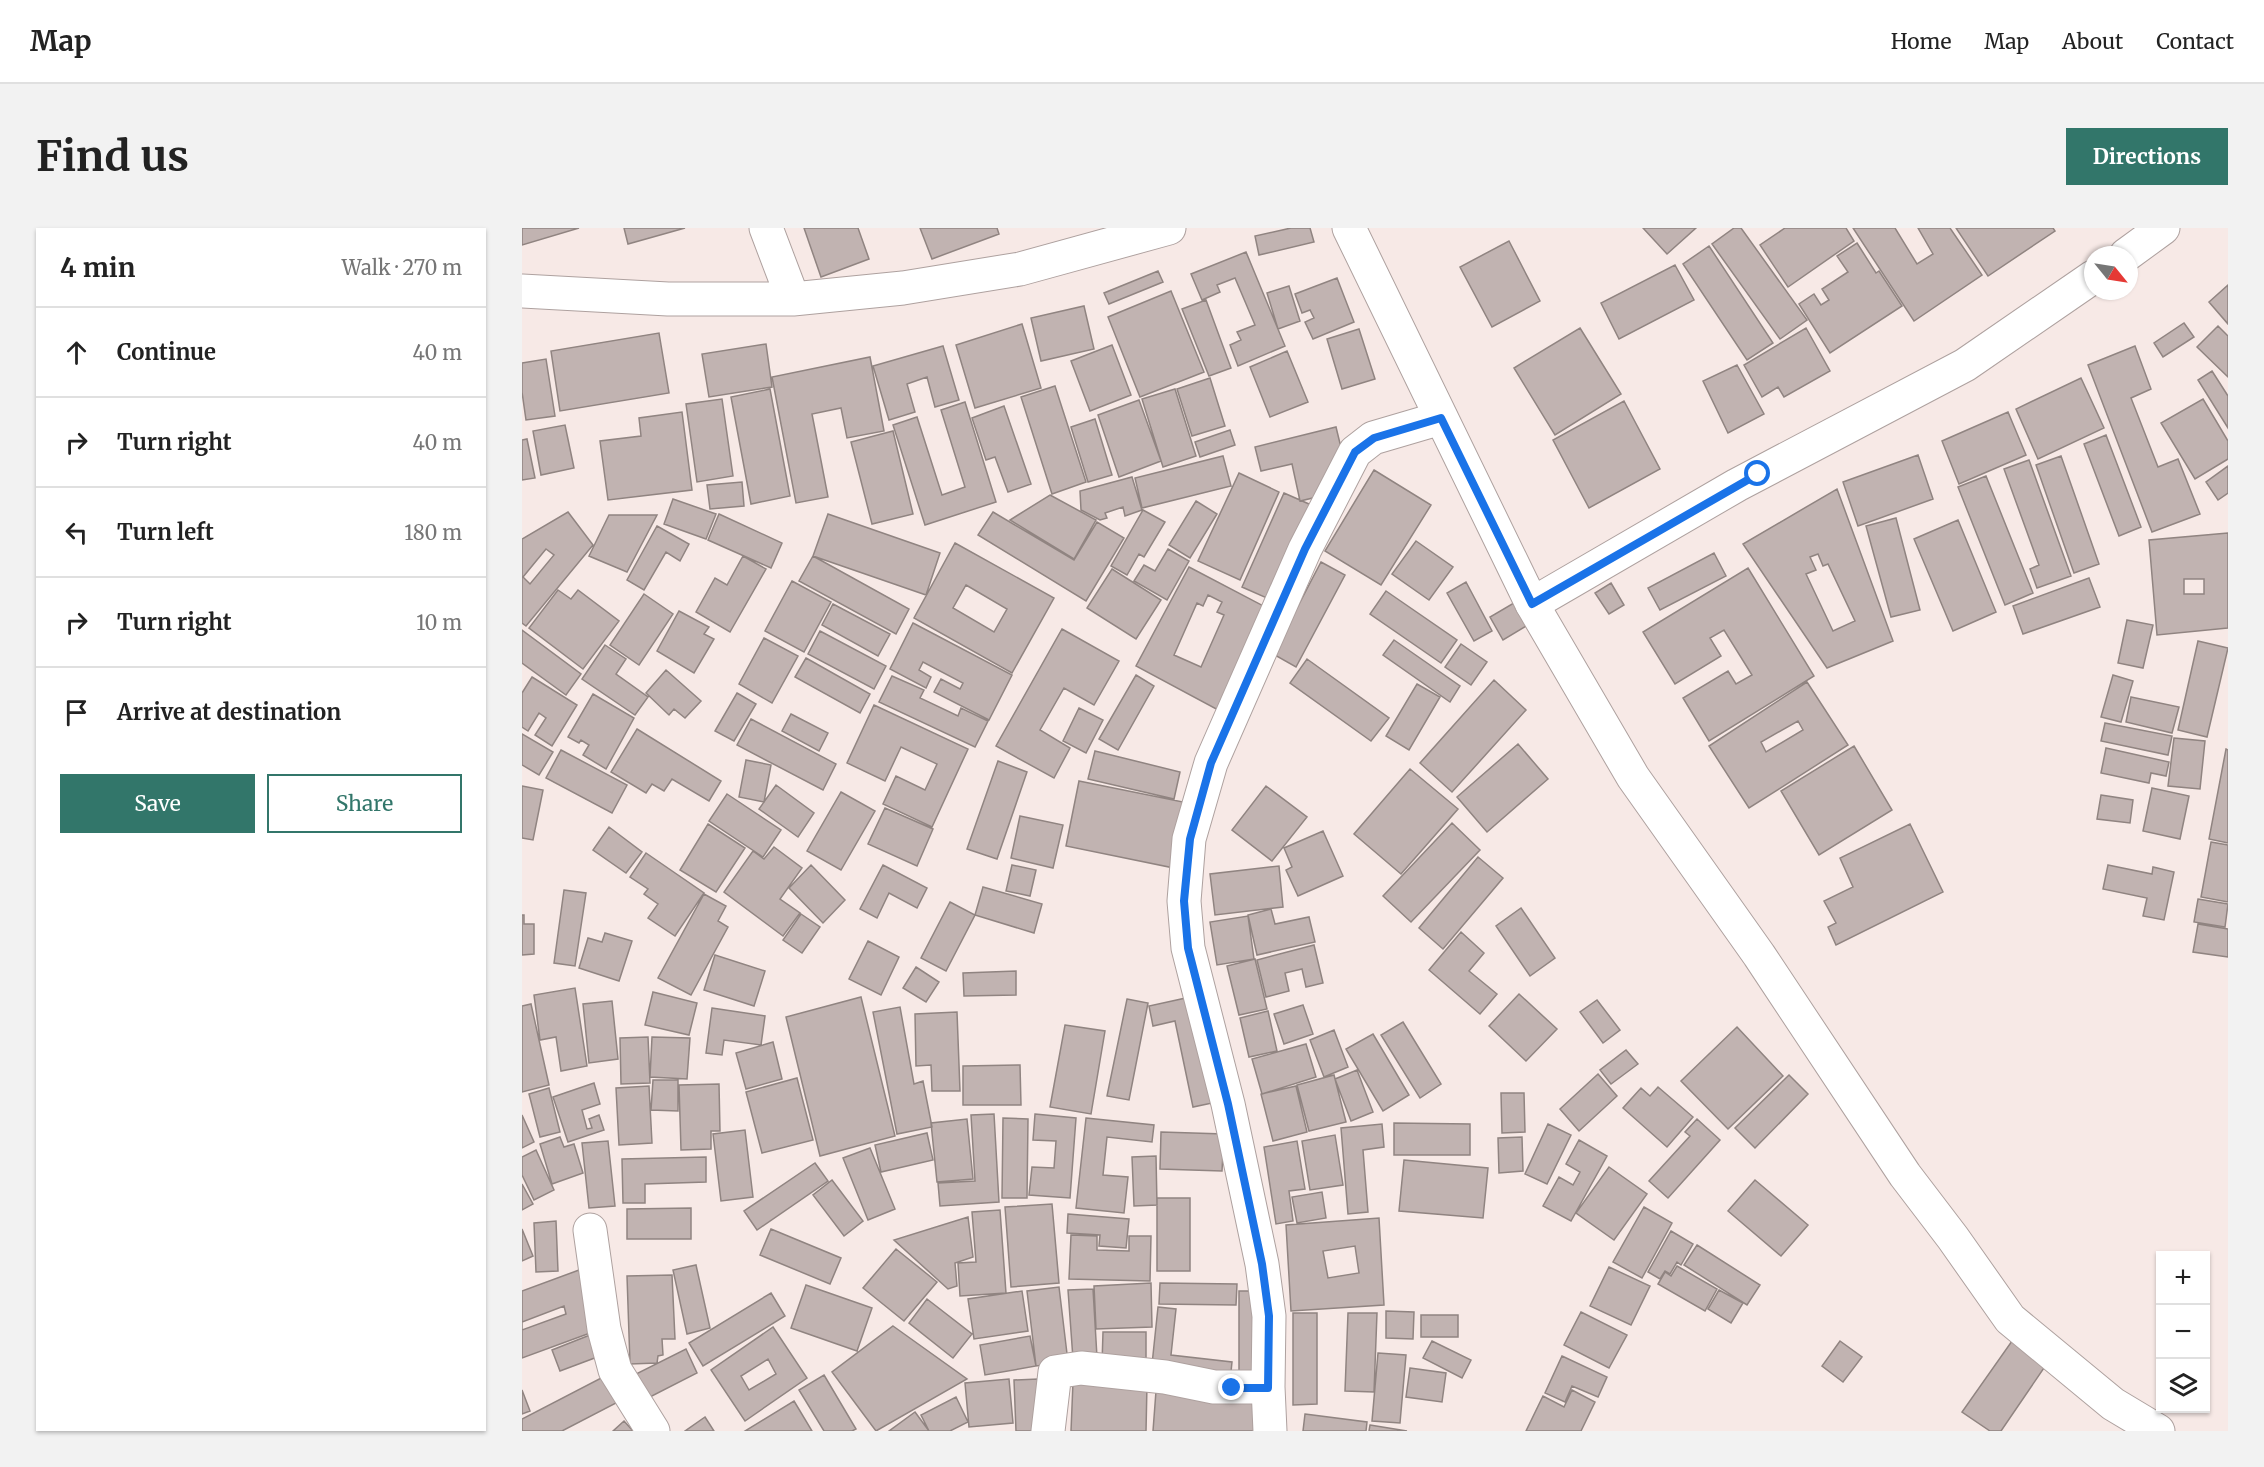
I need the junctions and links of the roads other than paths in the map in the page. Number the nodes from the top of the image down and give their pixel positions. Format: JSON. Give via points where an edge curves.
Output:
{"nodes":[{"id":1,"x":765,"y":228,"type":"edge"},
{"id":2,"x":1169,"y":228,"type":"edge"},
{"id":3,"x":1349,"y":228,"type":"edge"},
{"id":4,"x":2163,"y":228,"type":"edge"},
{"id":5,"x":2138,"y":246,"type":"edge"},
{"id":6,"x":2084,"y":284,"type":"edge"},
{"id":7,"x":522,"y":291,"type":"edge"},
{"id":8,"x":793,"y":299,"type":"junction"},
{"id":9,"x":1441,"y":418,"type":"junction"},
{"id":10,"x":1532,"y":604,"type":"junction"},
{"id":11,"x":590,"y":1230,"type":"dead end"},
{"id":12,"x":1268,"y":1388,"type":"junction"},
{"id":13,"x":653,"y":1431,"type":"edge"},
{"id":14,"x":1048,"y":1431,"type":"edge"},
{"id":15,"x":1270,"y":1431,"type":"edge"},
{"id":16,"x":2158,"y":1431,"type":"edge"}],
"edges":[{"from":1,"to":8,"type":"street"},
{"from":2,"to":8,"type":"street","via":[[1020,269],[903,288]]},
{"from":3,"to":9,"type":"street"},
{"from":4,"to":5,"type":"street"},
{"from":6,"to":10,"type":"street","via":[[1965,365],[1737,485]]},
{"from":7,"to":8,"type":"street","via":[[668,299]]},
{"from":9,"to":10,"type":"street"},
{"from":9,"to":12,"type":"street","via":[[1374,438],[1355,452],[1305,549],[1211,763],[1190,839],[1184,901],[1188,948],[1228,1104],[1262,1264],[1269,1316]]},
{"from":10,"to":16,"type":"street","via":[[1633,777],[1759,955],[1905,1175],[2010,1319],[2114,1404]]},
{"from":11,"to":13,"type":"street","via":[[603,1329],[615,1370]]},
{"from":12,"to":14,"type":"street","via":[[1214,1388],[1165,1377],[1081,1368],[1055,1372]]},
{"from":12,"to":15,"type":"street"}]}
